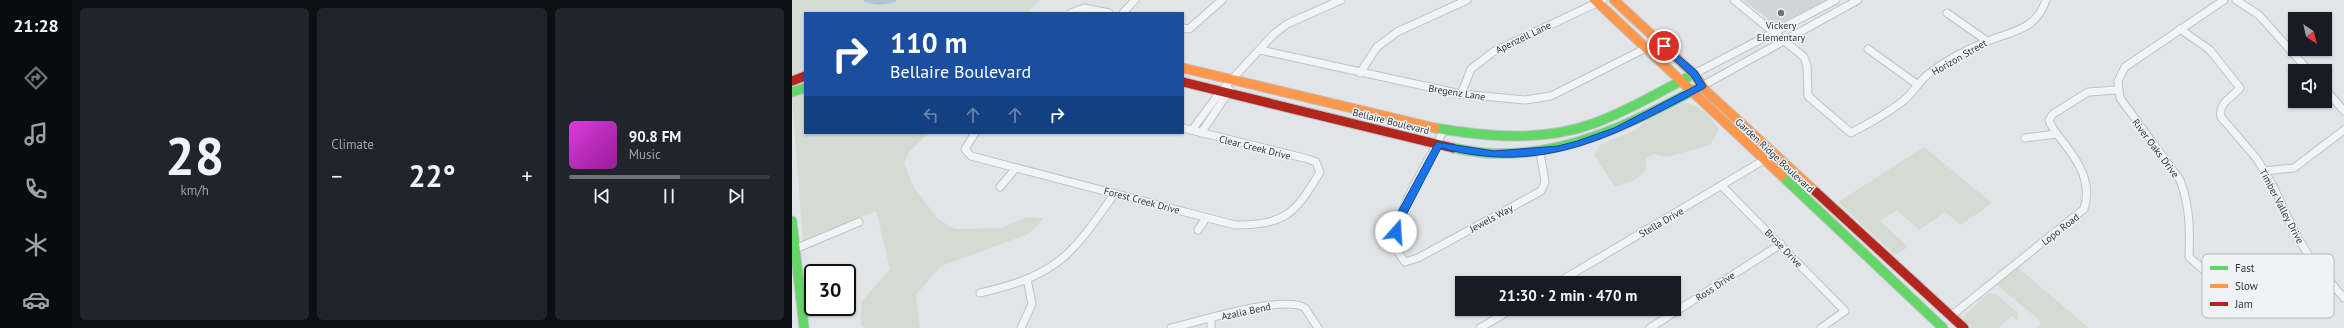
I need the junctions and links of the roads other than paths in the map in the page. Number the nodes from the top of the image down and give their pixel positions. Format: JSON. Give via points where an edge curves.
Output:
{"nodes":[{"id":1,"x":1135,"y":0,"type":"edge"},
{"id":2,"x":1222,"y":0,"type":"edge"},
{"id":3,"x":1341,"y":0,"type":"edge"},
{"id":4,"x":1467,"y":0,"type":"edge"},
{"id":5,"x":1614,"y":0,"type":"edge"},
{"id":6,"x":1734,"y":0,"type":"edge"},
{"id":7,"x":1836,"y":0,"type":"edge"},
{"id":8,"x":1858,"y":0,"type":"edge"},
{"id":9,"x":2046,"y":0,"type":"edge"},
{"id":10,"x":2224,"y":0,"type":"edge"},
{"id":11,"x":2236,"y":0,"type":"edge"},
{"id":12,"x":1599,"y":1,"type":"edge"},
{"id":13,"x":1072,"y":12,"type":"edge"},
{"id":14,"x":1104,"y":12,"type":"edge"},
{"id":15,"x":1124,"y":12,"type":"edge"},
{"id":16,"x":1947,"y":13,"type":"dead end"},
{"id":17,"x":1184,"y":28,"type":"edge"},
{"id":18,"x":2180,"y":29,"type":"junction"},
{"id":19,"x":1773,"y":32,"type":"junction"},
{"id":20,"x":1783,"y":41,"type":"junction"},
{"id":21,"x":1987,"y":41,"type":"junction"},
{"id":22,"x":1646,"y":48,"type":"junction"},
{"id":23,"x":1868,"y":49,"type":"dead end"},
{"id":24,"x":1260,"y":50,"type":"junction"},
{"id":25,"x":2303,"y":64,"type":"edge"},
{"id":26,"x":1184,"y":68,"type":"edge"},
{"id":27,"x":1360,"y":73,"type":"junction"},
{"id":28,"x":1694,"y":74,"type":"junction"},
{"id":29,"x":804,"y":76,"type":"edge"},
{"id":30,"x":1234,"y":80,"type":"junction"},
{"id":31,"x":792,"y":81,"type":"edge"},
{"id":32,"x":1680,"y":81,"type":"junction"},
{"id":33,"x":1184,"y":82,"type":"edge"},
{"id":34,"x":1918,"y":85,"type":"junction"},
{"id":35,"x":1702,"y":86,"type":"junction"},
{"id":36,"x":804,"y":88,"type":"edge"},
{"id":37,"x":2117,"y":90,"type":"junction"},
{"id":38,"x":792,"y":92,"type":"edge"},
{"id":39,"x":1225,"y":92,"type":"junction"},
{"id":40,"x":1692,"y":92,"type":"junction"},
{"id":41,"x":1461,"y":94,"type":"junction"},
{"id":42,"x":2332,"y":97,"type":"edge"},
{"id":43,"x":2344,"y":111,"type":"edge"},
{"id":44,"x":1184,"y":128,"type":"edge"},
{"id":45,"x":1192,"y":130,"type":"junction"},
{"id":46,"x":2344,"y":130,"type":"edge"},
{"id":47,"x":1444,"y":131,"type":"junction"},
{"id":48,"x":1201,"y":133,"type":"junction"},
{"id":49,"x":974,"y":134,"type":"edge"},
{"id":50,"x":2056,"y":134,"type":"junction"},
{"id":51,"x":2025,"y":138,"type":"dead end"},
{"id":52,"x":1439,"y":144,"type":"junction"},
{"id":53,"x":1540,"y":152,"type":"junction"},
{"id":54,"x":1764,"y":160,"type":"junction"},
{"id":55,"x":1016,"y":168,"type":"junction"},
{"id":56,"x":2264,"y":171,"type":"junction"},
{"id":57,"x":1320,"y":172,"type":"joint"},
{"id":58,"x":1722,"y":186,"type":"junction"},
{"id":59,"x":1000,"y":187,"type":"dead end"},
{"id":60,"x":1816,"y":191,"type":"junction"},
{"id":61,"x":1115,"y":193,"type":"junction"},
{"id":62,"x":1206,"y":218,"type":"junction"},
{"id":63,"x":792,"y":221,"type":"edge"},
{"id":64,"x":859,"y":222,"type":"dead end"},
{"id":65,"x":1198,"y":230,"type":"dead end"},
{"id":66,"x":1781,"y":244,"type":"junction"},
{"id":67,"x":795,"y":249,"type":"junction"},
{"id":68,"x":2308,"y":254,"type":"edge"},
{"id":69,"x":2202,"y":268,"type":"edge"},
{"id":70,"x":1569,"y":276,"type":"edge"},
{"id":71,"x":1027,"y":279,"type":"junction"},
{"id":72,"x":2334,"y":288,"type":"edge"},
{"id":73,"x":980,"y":293,"type":"dead end"},
{"id":74,"x":2344,"y":298,"type":"edge"},
{"id":75,"x":1500,"y":316,"type":"edge"},
{"id":76,"x":1951,"y":316,"type":"junction"},
{"id":77,"x":1211,"y":318,"type":"junction"},
{"id":78,"x":1940,"y":327,"type":"edge"},
{"id":79,"x":804,"y":328,"type":"edge"},
{"id":80,"x":1021,"y":328,"type":"edge"},
{"id":81,"x":1171,"y":328,"type":"edge"},
{"id":82,"x":1211,"y":328,"type":"edge"},
{"id":83,"x":1318,"y":328,"type":"edge"},
{"id":84,"x":1480,"y":328,"type":"edge"},
{"id":85,"x":1650,"y":328,"type":"edge"},
{"id":86,"x":1821,"y":328,"type":"edge"},
{"id":87,"x":1964,"y":328,"type":"edge"}],
"edges":[{"from":1,"to":15,"type":"street"},
{"from":2,"to":17,"type":"street","via":[[1189,29]]},
{"from":3,"to":24,"type":"street","via":[[1287,24]]},
{"from":4,"to":27,"type":"street","via":[[1413,24],[1387,39],[1375,50]]},
{"from":5,"to":28,"type":"main road","name":"Garden Ridge Boulevard"},
{"from":6,"to":19,"type":"street"},
{"from":7,"to":19,"type":"street"},
{"from":8,"to":20,"type":"street"},
{"from":9,"to":21,"type":"street","name":"Horizon Street","via":[[2041,16],[2033,24]]},
{"from":10,"to":18,"type":"street"},
{"from":11,"to":25,"type":"street","via":[[2259,15]]},
{"from":12,"to":22,"type":"main road","name":"Garden Ridge Boulevard"},
{"from":12,"to":41,"type":"street","name":"Apenzell Lane","via":[[1493,52],[1472,69]]},
{"from":13,"to":14,"type":"street","via":[[1084,8]]},
{"from":16,"to":21,"type":"street"},
{"from":18,"to":37,"type":"street","via":[[2125,67],[2119,75]]},
{"from":18,"to":56,"type":"street","name":"Timber Valley Drive","via":[[2210,50],[2240,88],[2220,105],[2219,111],[2225,123],[2257,159]]},
{"from":19,"to":20,"type":"street"},
{"from":19,"to":28,"type":"street"},
{"from":20,"to":34,"type":"street","name":"Horizon Street","via":[[1804,57],[1807,66],[1808,96],[1850,133],[1896,106]]},
{"from":20,"to":35,"type":"street"},
{"from":21,"to":34,"type":"street","name":"Horizon Street","via":[[1935,70]]},
{"from":22,"to":32,"type":"main road","name":"Garden Ridge Boulevard"},
{"from":22,"to":41,"type":"street","name":"Bregenz Lane","via":[[1550,96],[1538,99]]},
{"from":23,"to":34,"type":"street"},
{"from":24,"to":27,"type":"street","name":"Bregenz Lane"},
{"from":24,"to":30,"type":"street","via":[[1245,64]]},
{"from":26,"to":30,"type":"main road","name":"Bellaire Boulevard"},
{"from":27,"to":41,"type":"street","name":"Bregenz Lane"},
{"from":28,"to":32,"type":"main road","name":"Bellaire Boulevard"},
{"from":28,"to":35,"type":"main road","name":"Garden Ridge Boulevard"},
{"from":29,"to":31,"type":"main road"},
{"from":30,"to":39,"type":"street"},
{"from":30,"to":47,"type":"main road","name":"Bellaire Boulevard"},
{"from":32,"to":40,"type":"main road","name":"Garden Ridge Boulevard"},
{"from":32,"to":47,"type":"main road","name":"Bellaire Boulevard","via":[[1598,121],[1563,133],[1492,138]]},
{"from":33,"to":39,"type":"main road","name":"Bellaire Boulevard"},
{"from":35,"to":40,"type":"main road","name":"Bellaire Boulevard"},
{"from":35,"to":60,"type":"main road","name":"Garden Ridge Boulevard"},
{"from":36,"to":38,"type":"main road"},
{"from":37,"to":50,"type":"street","name":"Lopo Road","via":[[2093,90],[2053,114],[2049,120]]},
{"from":37,"to":69,"type":"street","name":"River Oaks Drive","via":[[2126,108],[2171,164],[2180,180],[2190,217],[2189,257]]},
{"from":39,"to":45,"type":"street"},
{"from":39,"to":48,"type":"street"},
{"from":39,"to":52,"type":"main road","name":"Bellaire Boulevard"},
{"from":40,"to":53,"type":"main road","name":"Bellaire Boulevard","via":[[1599,137]]},
{"from":40,"to":54,"type":"main road","name":"Garden Ridge Boulevard"},
{"from":42,"to":43,"type":"street"},
{"from":44,"to":45,"type":"street","name":"Clear Creek Drive"},
{"from":45,"to":48,"type":"street","name":"Clear Creek Drive"},
{"from":46,"to":56,"type":"street","via":[[2294,168]]},
{"from":47,"to":52,"type":"street"},
{"from":48,"to":57,"type":"street","name":"Clear Creek Drive","via":[[1308,159],[1316,162]]},
{"from":49,"to":55,"type":"street","name":"Forest Creek Drive","via":[[966,144],[966,152],[971,156]]},
{"from":50,"to":51,"type":"street"},
{"from":50,"to":76,"type":"street","name":"Lopo Road","via":[[2082,170],[2088,183],[2089,194],[2084,209]]},
{"from":52,"to":53,"type":"main road","name":"Bellaire Boulevard","via":[[1460,150],[1494,154]]},
{"from":52,"to":53,"type":"street","name":"Jewels Way","via":[[1398,221],[1395,246],[1399,258],[1405,262],[1418,258],[1541,191],[1545,182]]},
{"from":54,"to":58,"type":"street","name":"Stella Drive"},
{"from":54,"to":60,"type":"main road","via":[[1771,159]]},
{"from":54,"to":78,"type":"main road","name":"Garden Ridge Boulevard"},
{"from":55,"to":59,"type":"street"},
{"from":55,"to":61,"type":"street","name":"Forest Creek Drive"},
{"from":56,"to":68,"type":"street","name":"Timber Valley Drive"},
{"from":57,"to":62,"type":"street","name":"Forest Creek Drive","via":[[1297,209],[1279,220],[1256,226],[1235,225]]},
{"from":58,"to":66,"type":"street","name":"Brose Drive"},
{"from":58,"to":70,"type":"street","name":"Stella Drive"},
{"from":60,"to":76,"type":"main road","name":"Garden Ridge Boulevard"},
{"from":61,"to":62,"type":"street","name":"Forest Creek Drive"},
{"from":61,"to":71,"type":"street","via":[[1065,257],[1057,264]]},
{"from":62,"to":65,"type":"street"},
{"from":63,"to":67,"type":"main road"},
{"from":64,"to":67,"type":"street"},
{"from":66,"to":85,"type":"street","name":"Ross Drive"},
{"from":66,"to":86,"type":"street","name":"Brose Drive","via":[[1845,311]]},
{"from":67,"to":79,"type":"main road"},
{"from":71,"to":73,"type":"street","via":[[1016,285]]},
{"from":71,"to":80,"type":"street","via":[[1032,304]]},
{"from":72,"to":74,"type":"street","name":"Timber Valley Drive"},
{"from":75,"to":84,"type":"street"},
{"from":76,"to":78,"type":"main road"},
{"from":76,"to":87,"type":"main road","name":"Garden Ridge Boulevard"},
{"from":77,"to":81,"type":"street","name":"Azalia Bend"},
{"from":77,"to":82,"type":"street"},
{"from":77,"to":83,"type":"street","name":"Azalia Bend","via":[[1279,304],[1298,304],[1305,308]]}]}
